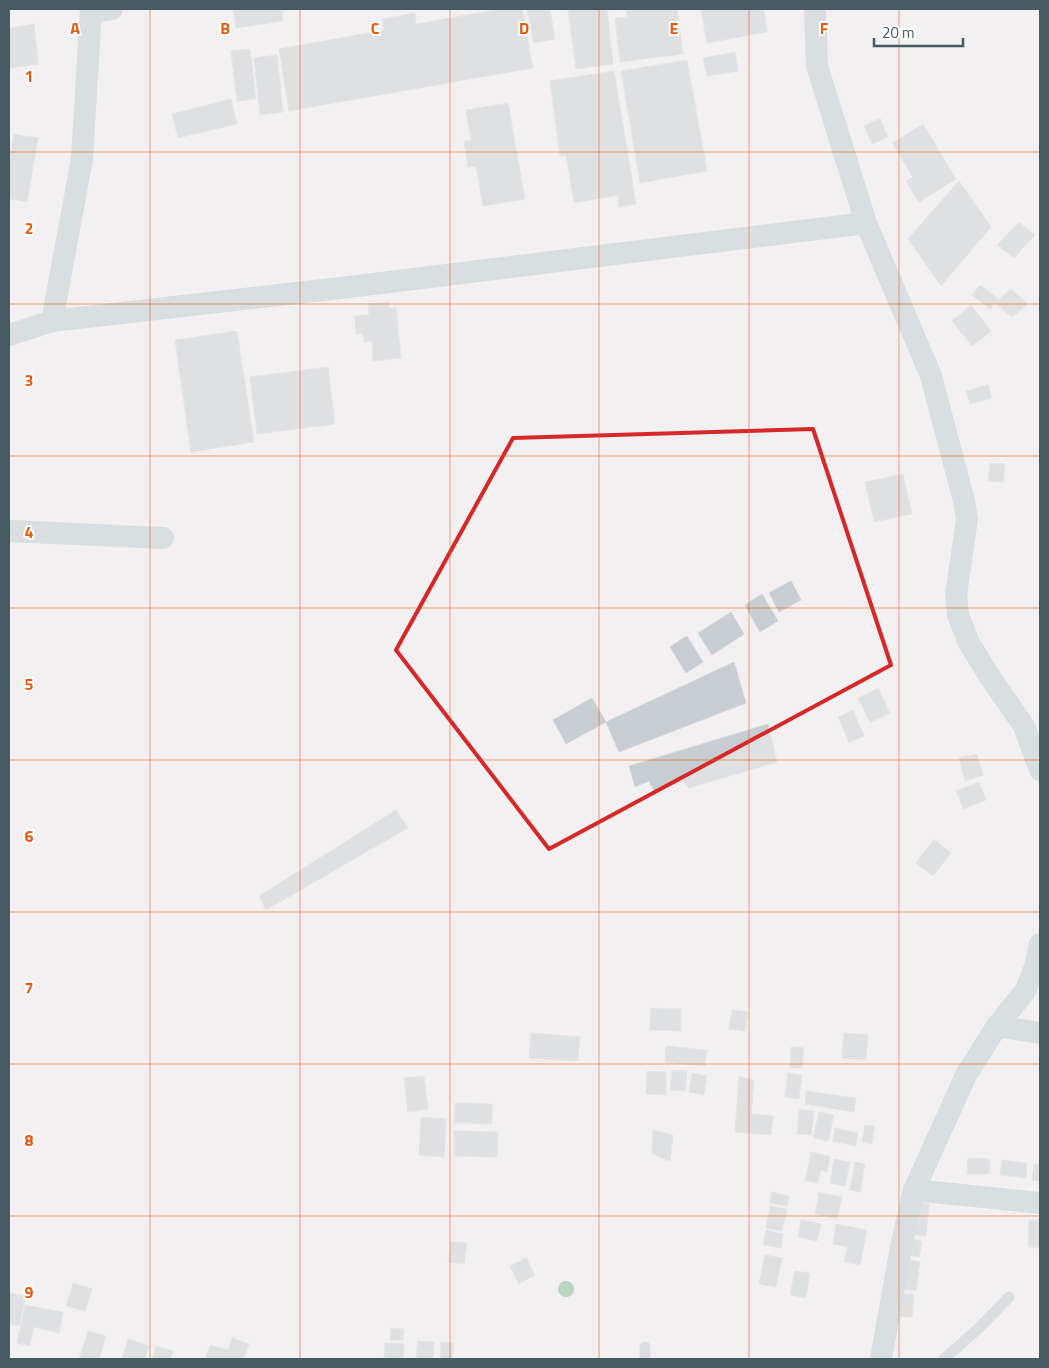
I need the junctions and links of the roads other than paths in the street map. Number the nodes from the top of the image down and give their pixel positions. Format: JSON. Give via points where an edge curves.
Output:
{"nodes":[{"id":1,"x":815,"y":9,"type":"edge"},
{"id":2,"x":98,"y":10,"type":"edge"},
{"id":3,"x":866,"y":222,"type":"junction"},
{"id":4,"x":52,"y":322,"type":"junction"},
{"id":5,"x":9,"y":335,"type":"edge"},
{"id":6,"x":9,"y":531,"type":"edge"},
{"id":7,"x":162,"y":538,"type":"dead end"},
{"id":8,"x":1040,"y":770,"type":"edge"},
{"id":9,"x":1040,"y":944,"type":"edge"},
{"id":10,"x":997,"y":1026,"type":"junction"},
{"id":11,"x":1040,"y":1033,"type":"edge"},
{"id":12,"x":914,"y":1190,"type":"junction"},
{"id":13,"x":1040,"y":1203,"type":"edge"},
{"id":14,"x":1009,"y":1297,"type":"dead end"},
{"id":15,"x":645,"y":1347,"type":"dead end"},
{"id":16,"x":644,"y":1359,"type":"edge"},
{"id":17,"x":881,"y":1359,"type":"edge"},
{"id":18,"x":944,"y":1359,"type":"edge"}],
"edges":[{"from":1,"to":3,"type":"street","via":[[818,66]]},
{"from":2,"to":4,"type":"street","via":[[82,159]]},
{"from":3,"to":4,"type":"street"},
{"from":3,"to":8,"type":"street","via":[[931,376],[964,501],[967,519],[956,595],[958,615],[969,642],[1024,726]]},
{"from":4,"to":5,"type":"street"},
{"from":6,"to":7,"type":"street"},
{"from":9,"to":10,"type":"street","via":[[1026,990]]},
{"from":10,"to":11,"type":"street"},
{"from":10,"to":12,"type":"street","via":[[966,1075]]},
{"from":12,"to":13,"type":"street"},
{"from":12,"to":17,"type":"street"},
{"from":14,"to":18,"type":"lane"},
{"from":15,"to":16,"type":"lane"}]}
